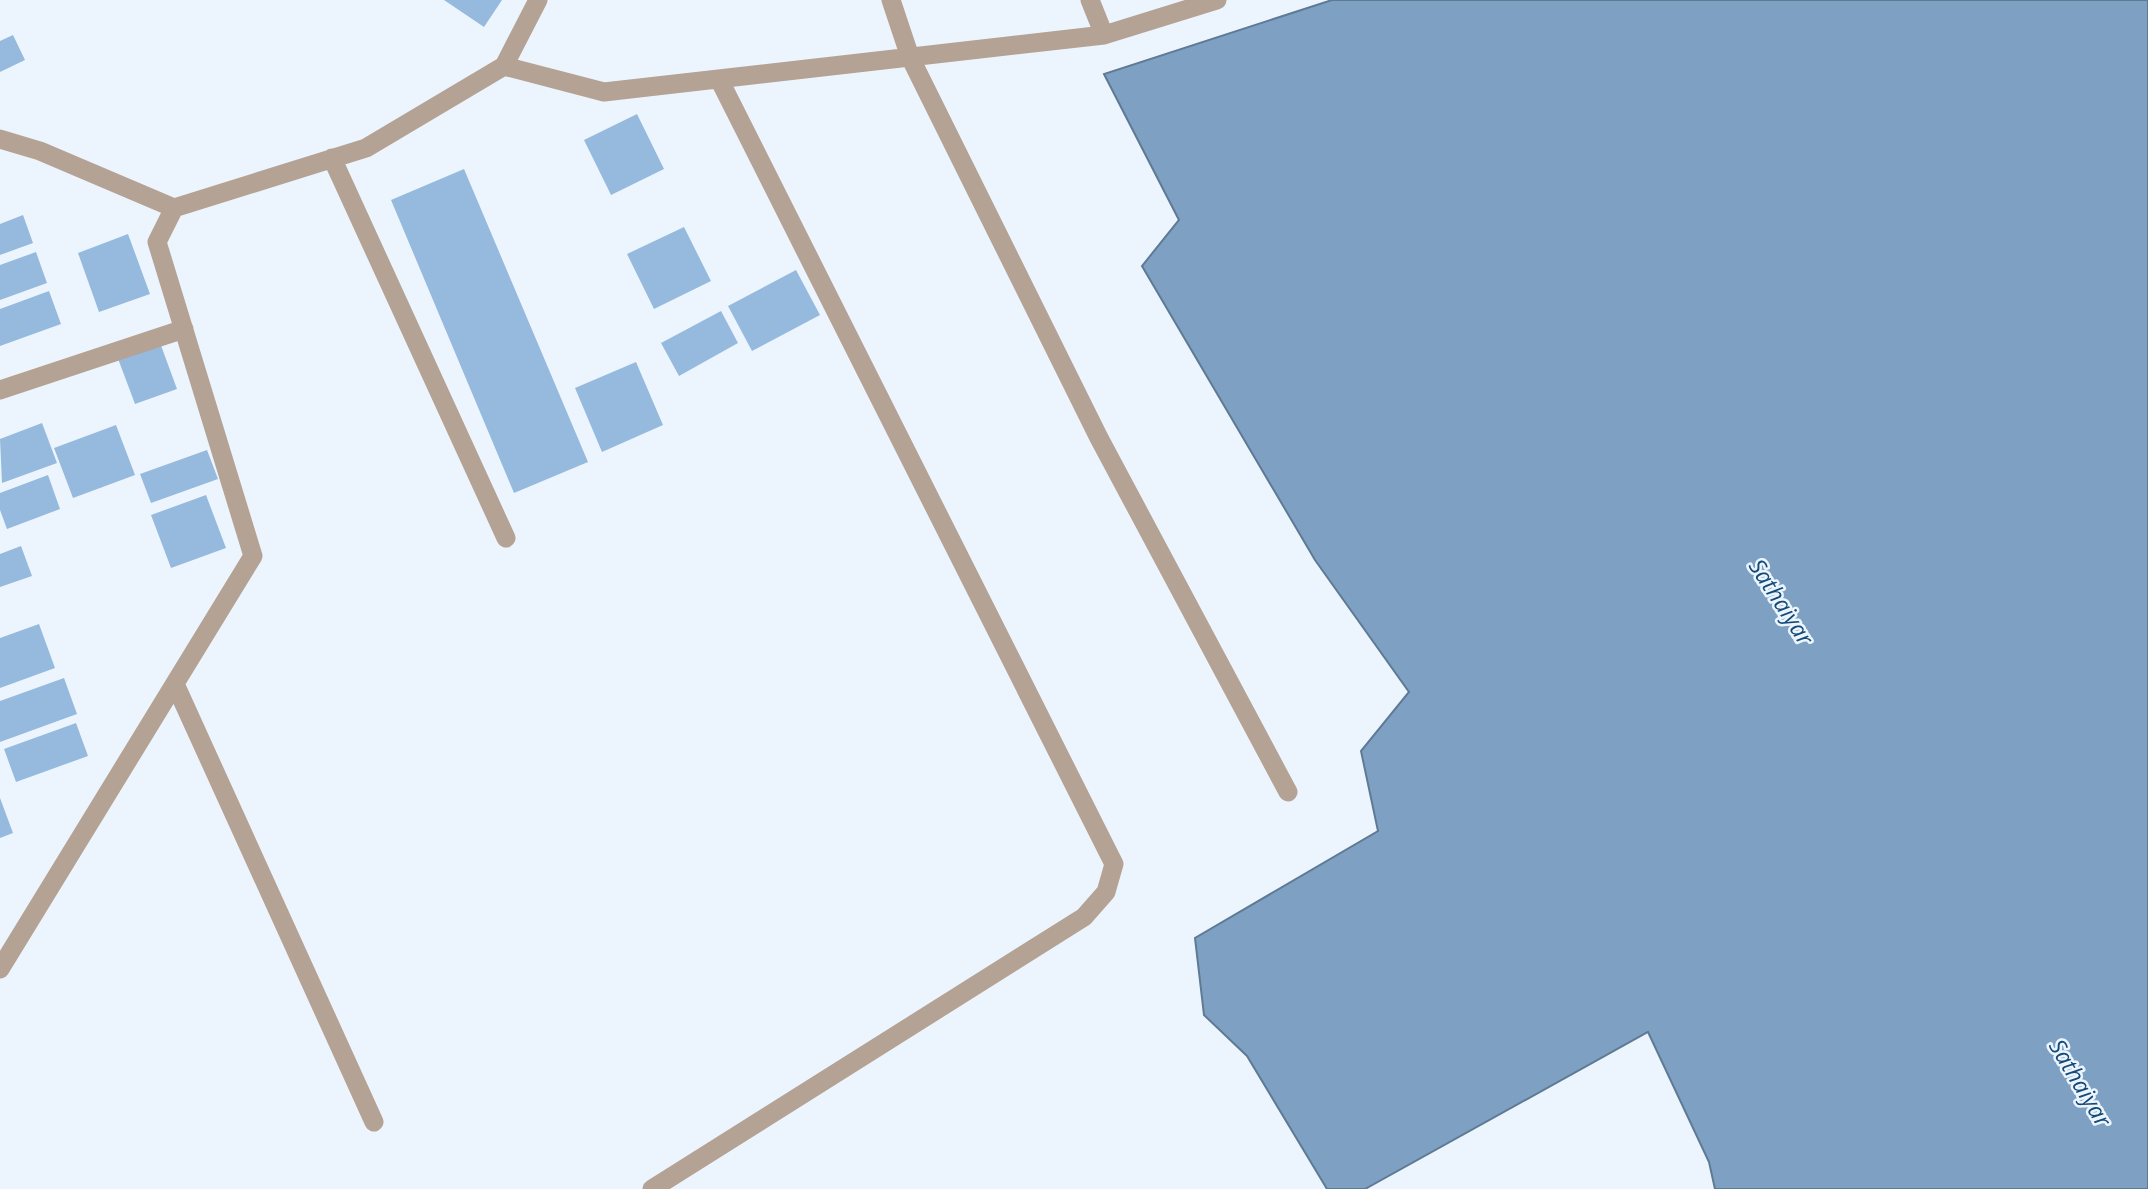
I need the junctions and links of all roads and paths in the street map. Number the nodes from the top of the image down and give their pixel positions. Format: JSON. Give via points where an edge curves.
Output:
{"nodes":[{"id":1,"x":538,"y":0,"type":"edge"},
{"id":2,"x":891,"y":0,"type":"edge"},
{"id":3,"x":1090,"y":0,"type":"edge"},
{"id":4,"x":1217,"y":0,"type":"edge"},
{"id":5,"x":1104,"y":35,"type":"junction"},
{"id":6,"x":910,"y":57,"type":"junction"},
{"id":7,"x":504,"y":66,"type":"junction"},
{"id":8,"x":719,"y":79,"type":"junction"},
{"id":9,"x":0,"y":139,"type":"edge"},
{"id":10,"x":332,"y":158,"type":"junction"},
{"id":11,"x":174,"y":208,"type":"junction"},
{"id":12,"x":184,"y":329,"type":"junction"},
{"id":13,"x":0,"y":390,"type":"edge"},
{"id":14,"x":506,"y":538,"type":"dead end"},
{"id":15,"x":175,"y":684,"type":"junction"},
{"id":16,"x":1288,"y":792,"type":"dead end"},
{"id":17,"x":0,"y":969,"type":"edge"},
{"id":18,"x":374,"y":1122,"type":"dead end"},
{"id":19,"x":652,"y":1189,"type":"edge"}],
"edges":[{"from":1,"to":7,"type":"street"},
{"from":2,"to":6,"type":"street"},
{"from":3,"to":5,"type":"street"},
{"from":4,"to":5,"type":"street"},
{"from":5,"to":6,"type":"street"},
{"from":6,"to":8,"type":"street"},
{"from":6,"to":16,"type":"street","via":[[1099,438]]},
{"from":7,"to":8,"type":"street","via":[[604,92]]},
{"from":7,"to":10,"type":"street","via":[[366,148]]},
{"from":8,"to":19,"type":"street","via":[[1114,864],[1105,891],[1084,916]]},
{"from":9,"to":11,"type":"street","via":[[40,151]]},
{"from":10,"to":11,"type":"street"},
{"from":10,"to":14,"type":"street"},
{"from":11,"to":12,"type":"street","via":[[157,242]]},
{"from":12,"to":13,"type":"street"},
{"from":12,"to":15,"type":"street","via":[[253,556]]},
{"from":15,"to":17,"type":"street"},
{"from":15,"to":18,"type":"street"}]}
